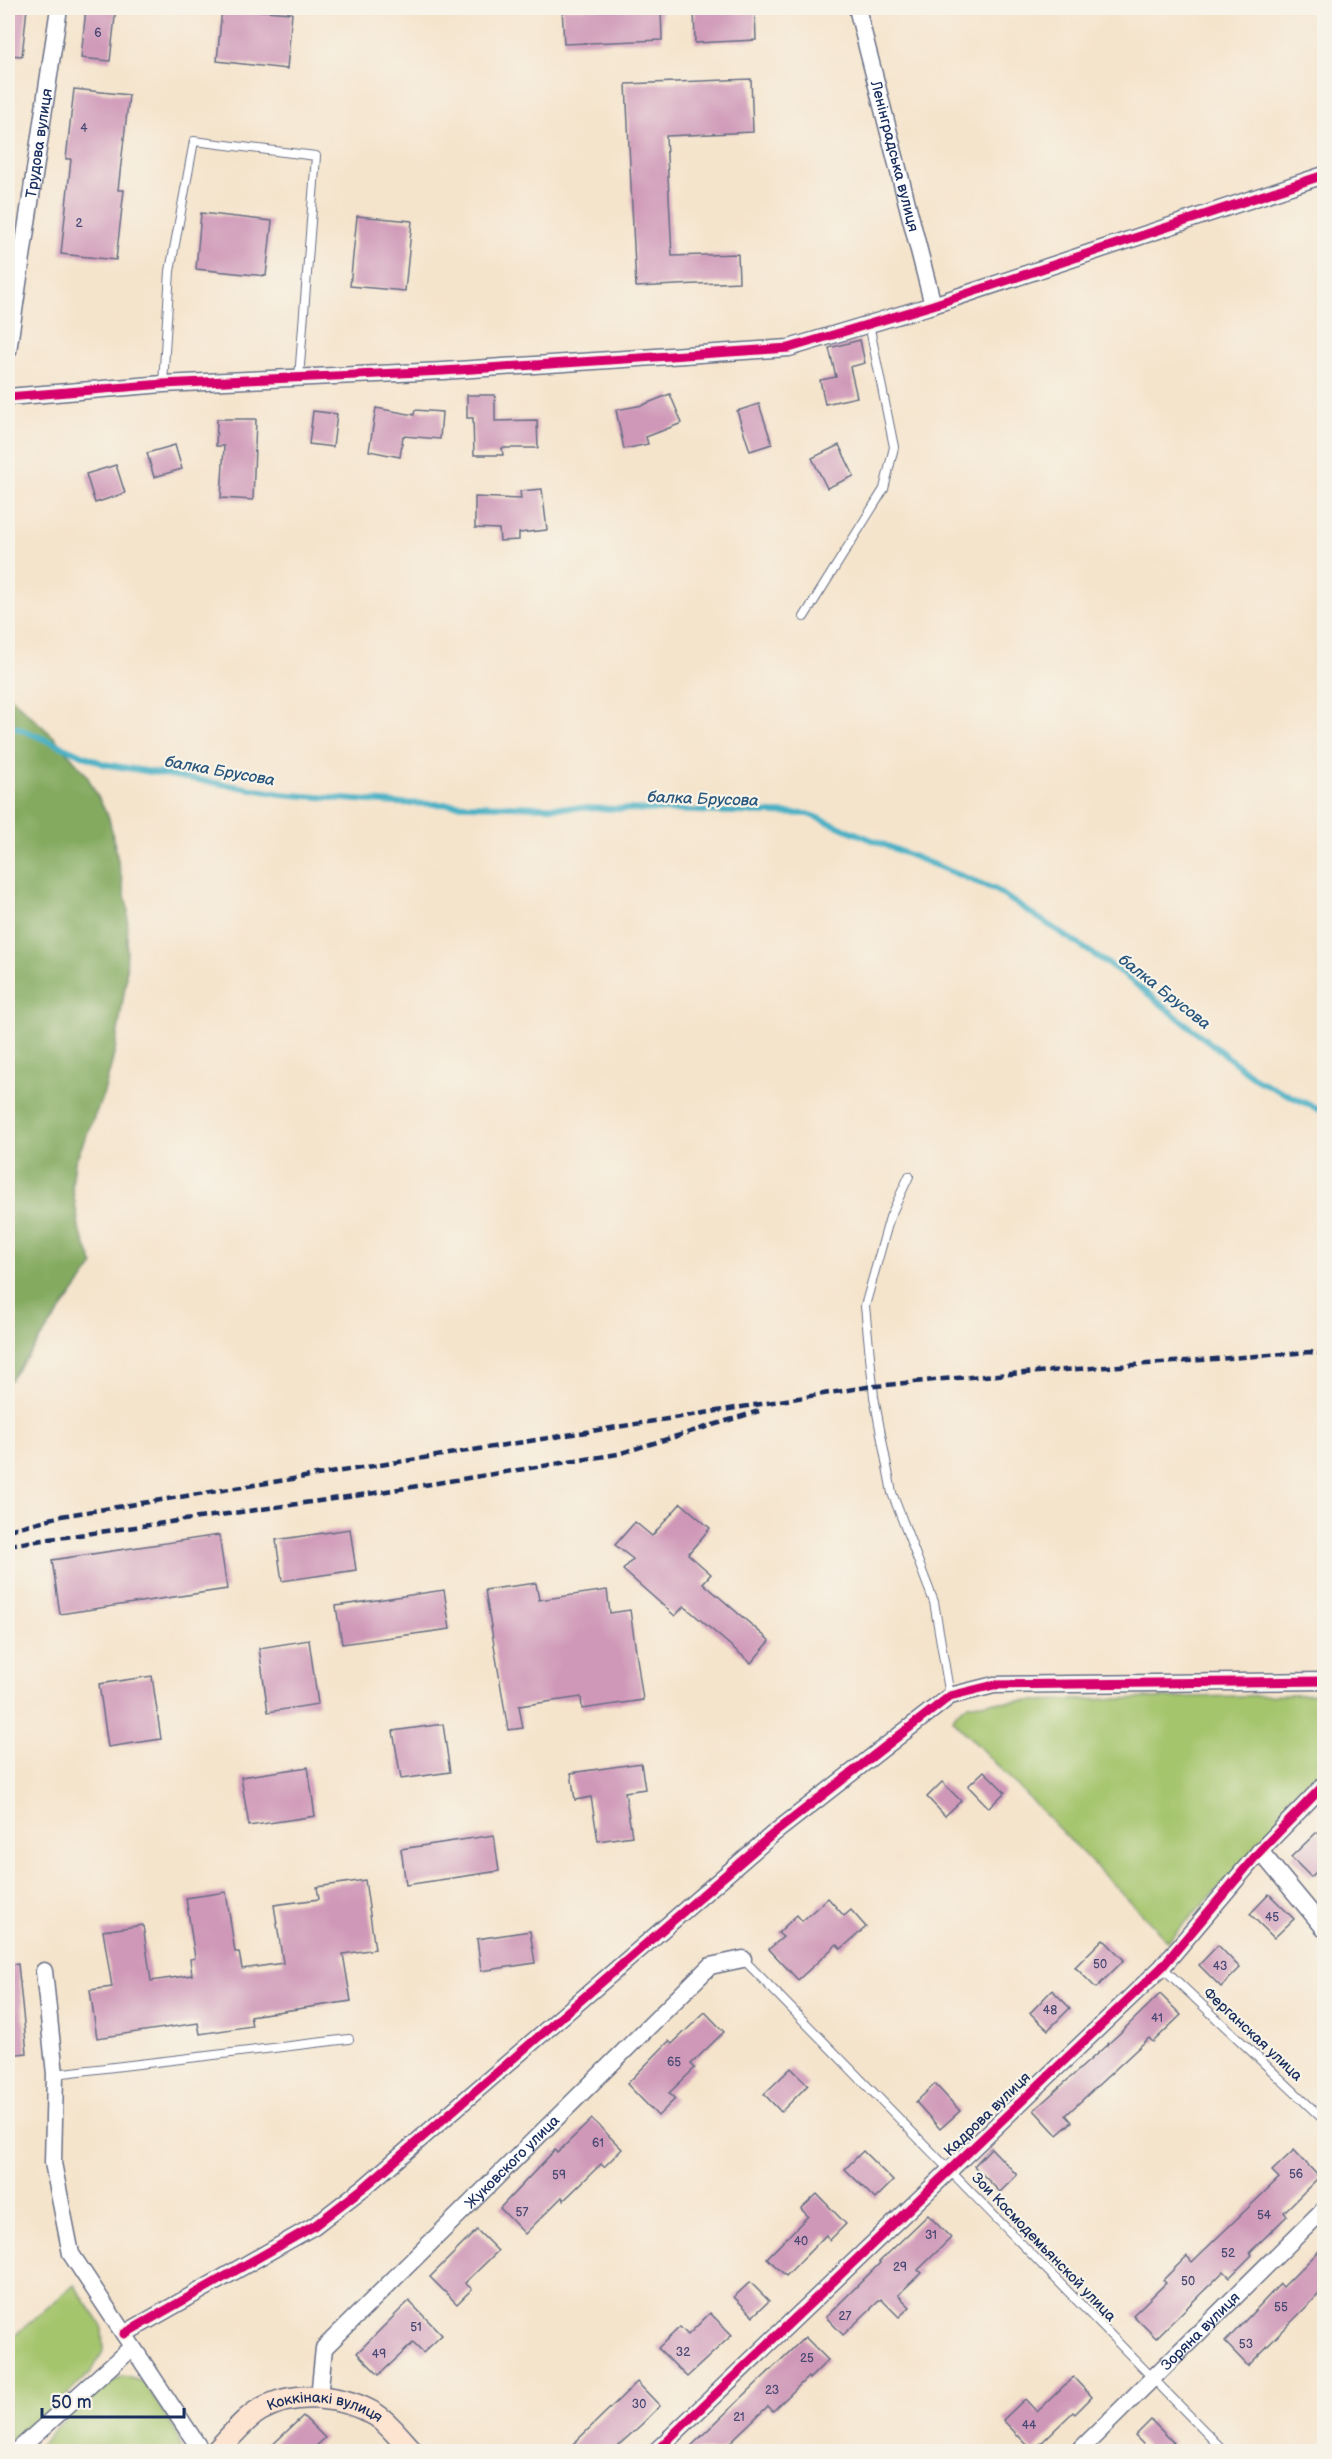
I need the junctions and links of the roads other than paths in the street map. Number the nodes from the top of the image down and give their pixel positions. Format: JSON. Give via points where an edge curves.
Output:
{"nodes":[{"id":1,"x":58,"y":8,"type":"edge"},
{"id":2,"x":857,"y":8,"type":"edge"},
{"id":3,"x":1324,"y":175,"type":"edge"},
{"id":4,"x":933,"y":305,"type":"junction"},
{"id":5,"x":869,"y":324,"type":"junction"},
{"id":6,"x":8,"y":351,"type":"edge"},
{"id":7,"x":299,"y":378,"type":"junction"},
{"id":8,"x":163,"y":384,"type":"junction"},
{"id":9,"x":8,"y":397,"type":"edge"},
{"id":10,"x":804,"y":617,"type":"dead end"},
{"id":11,"x":909,"y":1176,"type":"dead end"},
{"id":12,"x":1324,"y":1681,"type":"edge"},
{"id":13,"x":950,"y":1696,"type":"junction"},
{"id":14,"x":1324,"y":1785,"type":"edge"},
{"id":15,"x":1260,"y":1851,"type":"junction"},
{"id":16,"x":1324,"y":1928,"type":"edge"},
{"id":17,"x":743,"y":1959,"type":"joint"},
{"id":18,"x":1162,"y":1967,"type":"junction"},
{"id":19,"x":44,"y":1971,"type":"dead end"},
{"id":20,"x":349,"y":2039,"type":"dead end"},
{"id":21,"x":55,"y":2074,"type":"junction"},
{"id":22,"x":1324,"y":2120,"type":"edge"},
{"id":23,"x":950,"y":2170,"type":"junction"},
{"id":24,"x":1324,"y":2209,"type":"edge"},
{"id":25,"x":128,"y":2341,"type":"junction"},
{"id":26,"x":1153,"y":2378,"type":"junction"},
{"id":27,"x":319,"y":2397,"type":"junction"},
{"id":28,"x":16,"y":2451,"type":"edge"},
{"id":29,"x":202,"y":2451,"type":"edge"},
{"id":30,"x":216,"y":2451,"type":"edge"},
{"id":31,"x":413,"y":2451,"type":"edge"},
{"id":32,"x":655,"y":2451,"type":"edge"},
{"id":33,"x":1078,"y":2451,"type":"edge"},
{"id":34,"x":1225,"y":2451,"type":"edge"}],
"edges":[{"from":1,"to":6,"type":"street","name":"Трудова вулиця"},
{"from":2,"to":4,"type":"street","name":"Ленінградська вулиця"},
{"from":3,"to":4,"type":"street"},
{"from":4,"to":5,"type":"street"},
{"from":5,"to":7,"type":"street","via":[[789,348]]},
{"from":5,"to":10,"type":"lane","via":[[894,447],[884,489]]},
{"from":7,"to":8,"type":"street"},
{"from":7,"to":8,"type":"lane","via":[[316,156],[194,141],[170,271]]},
{"from":8,"to":9,"type":"street"},
{"from":11,"to":13,"type":"lane","via":[[890,1217],[865,1306],[874,1396],[892,1492],[934,1602]]},
{"from":12,"to":13,"type":"street","via":[[994,1685]]},
{"from":13,"to":25,"type":"street","via":[[773,1834],[367,2185],[314,2226]]},
{"from":14,"to":15,"type":"street","name":"Кадрова вулиця"},
{"from":15,"to":16,"type":"street"},
{"from":15,"to":18,"type":"street","name":"Кадрова вулиця"},
{"from":17,"to":23,"type":"lane","name":"Зои Космодемьянской улица"},
{"from":17,"to":27,"type":"street","name":"Жуковского улица","via":[[710,1966],[324,2348]]},
{"from":18,"to":22,"type":"lane","name":"Ферганская улица"},
{"from":18,"to":23,"type":"street","name":"Кадрова вулиця"},
{"from":19,"to":21,"type":"street"},
{"from":20,"to":21,"type":"lane"},
{"from":21,"to":25,"type":"street","via":[[53,2163],[71,2254]]},
{"from":23,"to":26,"type":"lane","name":"Зои Космодемьянской улица"},
{"from":23,"to":32,"type":"street","name":"Кадрова вулиця"},
{"from":24,"to":26,"type":"street","name":"Зоряна вулиця"},
{"from":25,"to":28,"type":"street"},
{"from":25,"to":29,"type":"street"},
{"from":26,"to":33,"type":"street","name":"Зоряна вулиця"},
{"from":26,"to":34,"type":"lane","name":"Зои Космодемьянской улица"},
{"from":27,"to":30,"type":"street","name":"Коккінакі вулиця","via":[[289,2399],[259,2410]]},
{"from":27,"to":31,"type":"street","name":"Коккінакі вулиця","via":[[377,2416]]}]}
